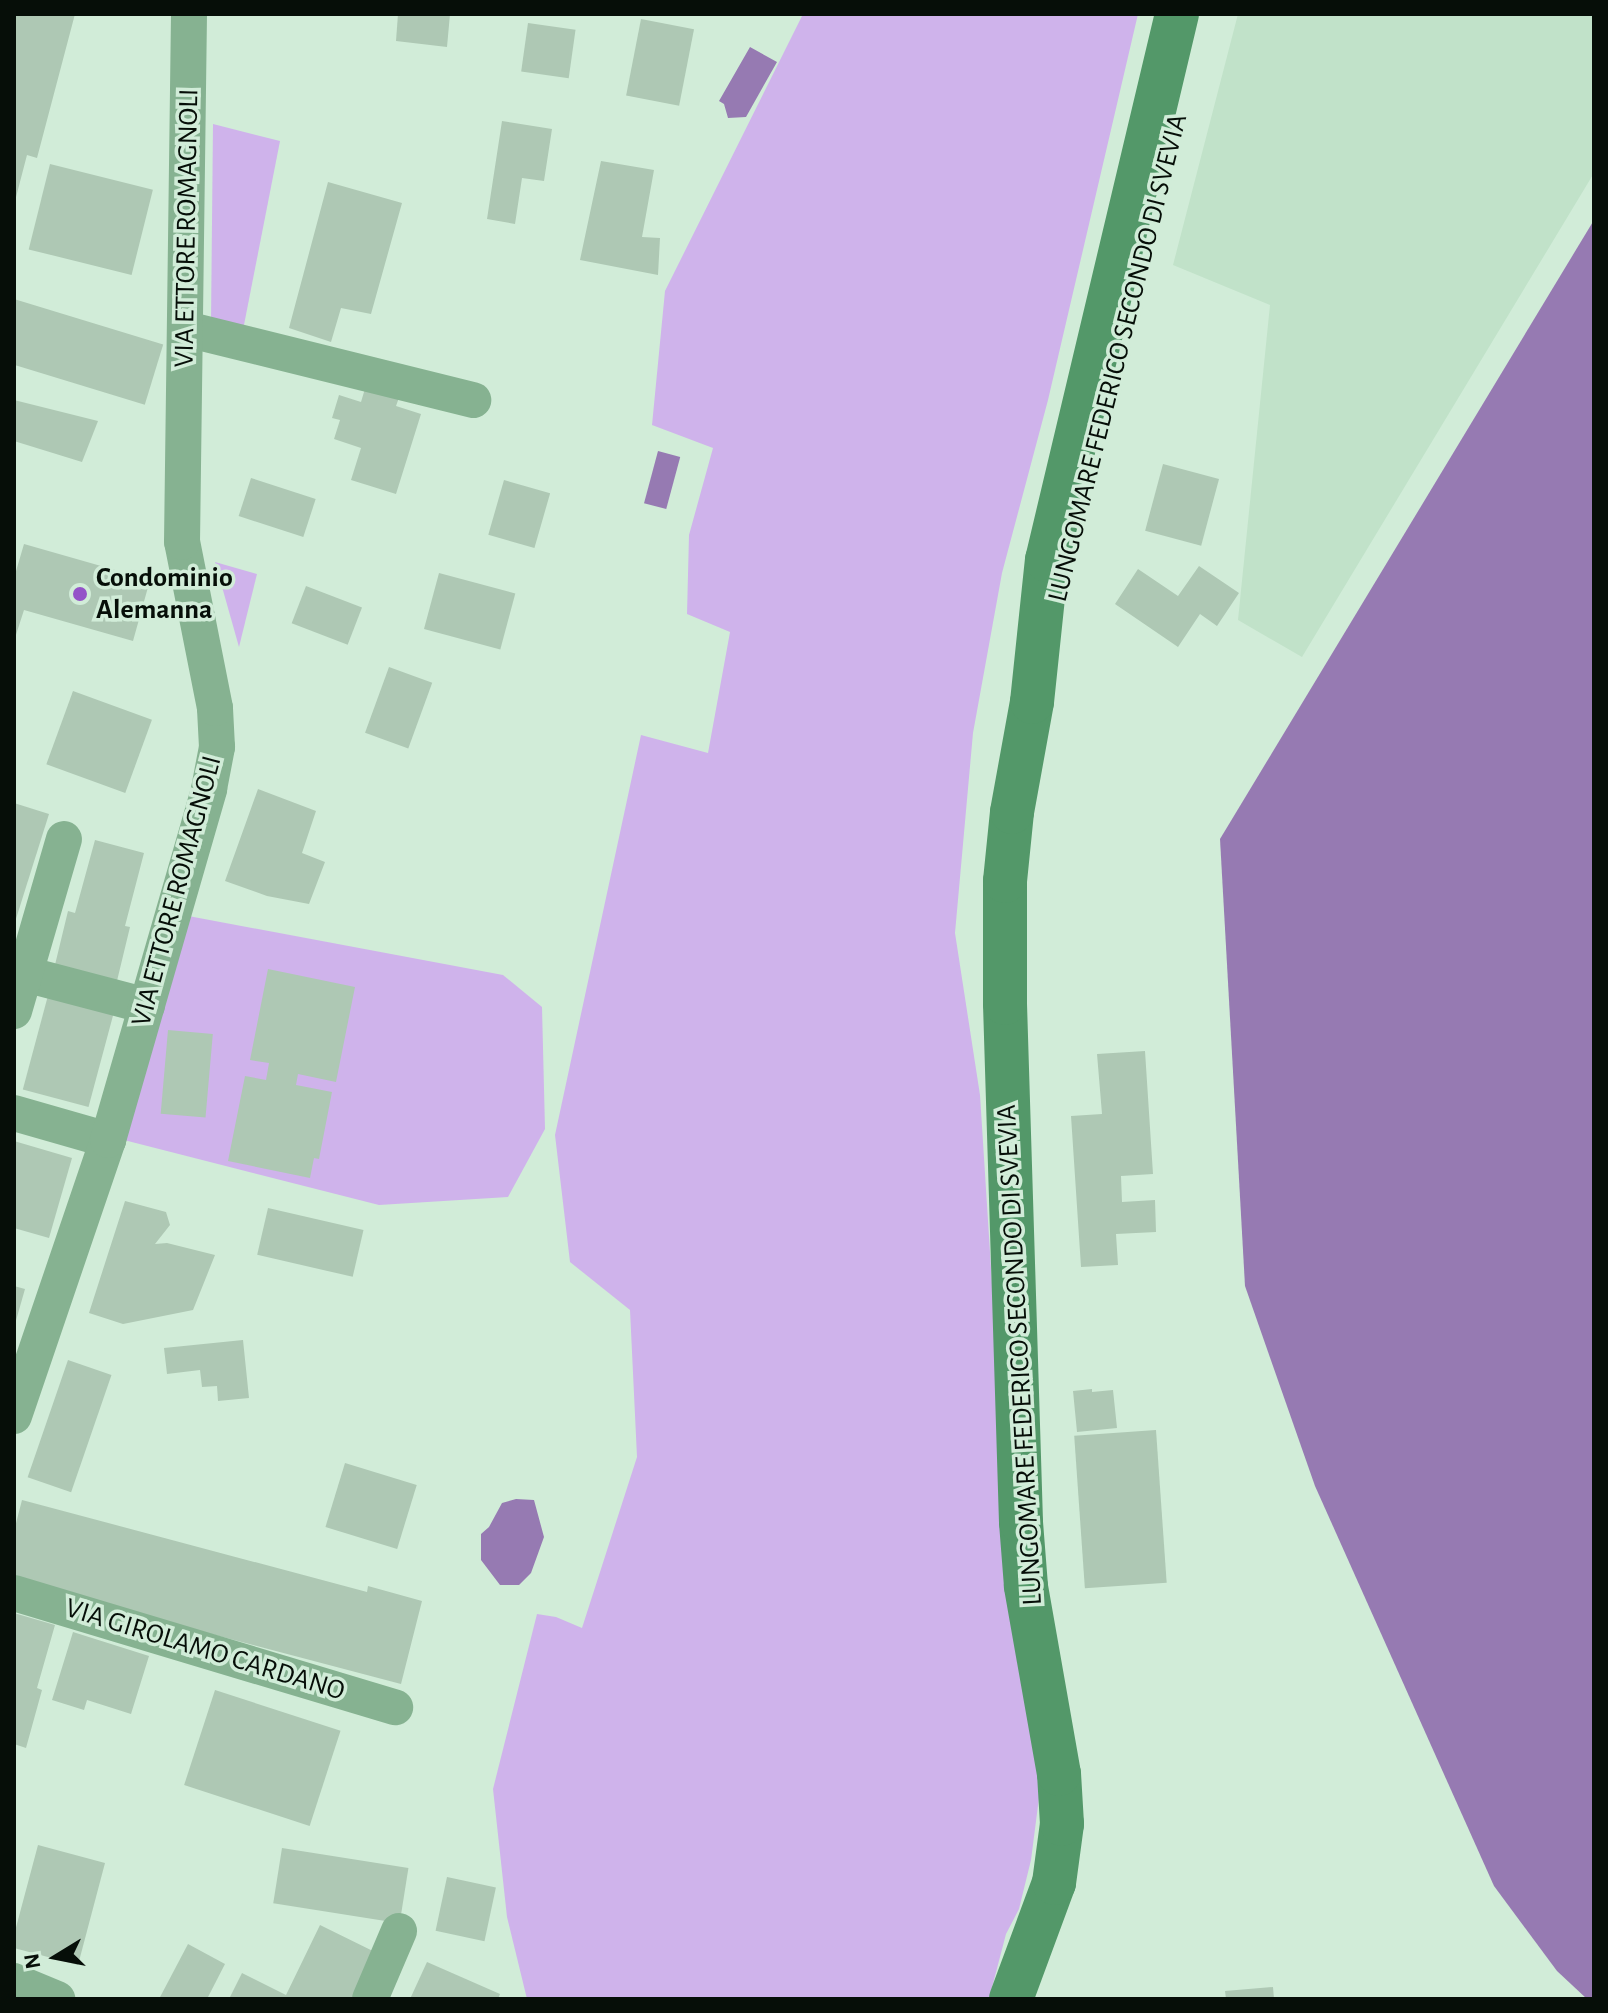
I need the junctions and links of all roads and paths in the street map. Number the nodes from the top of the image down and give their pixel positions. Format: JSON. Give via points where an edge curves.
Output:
{"nodes":[{"id":1,"x":189,"y":14,"type":"edge"},
{"id":2,"x":1177,"y":14,"type":"edge"},
{"id":3,"x":1203,"y":14,"type":"edge"},
{"id":4,"x":186,"y":329,"type":"junction"},
{"id":5,"x":473,"y":400,"type":"dead end"},
{"id":6,"x":1032,"y":702,"type":"junction"},
{"id":7,"x":64,"y":839,"type":"dead end"},
{"id":8,"x":25,"y":974,"type":"junction"},
{"id":9,"x":147,"y":1006,"type":"junction"},
{"id":10,"x":14,"y":1011,"type":"edge"},
{"id":11,"x":14,"y":1113,"type":"edge"},
{"id":12,"x":108,"y":1140,"type":"junction"},
{"id":13,"x":14,"y":1416,"type":"edge"},
{"id":14,"x":14,"y":1593,"type":"edge"},
{"id":15,"x":395,"y":1707,"type":"dead end"},
{"id":16,"x":399,"y":1931,"type":"dead end"},
{"id":17,"x":14,"y":1981,"type":"edge"},
{"id":18,"x":57,"y":1999,"type":"edge"},
{"id":19,"x":370,"y":1999,"type":"edge"},
{"id":20,"x":1011,"y":1999,"type":"edge"}],
"edges":[{"from":1,"to":4,"type":"street","name":"VIA ETTORE ROMAGNOLI"},
{"from":2,"to":6,"type":"street","name":"LUNGOMARE FEDERICO SECONDO DI SVEVIA","via":[[1047,560]]},
{"from":3,"to":6,"type":"street","name":"LUNGOMARE FEDERICO SECONDO DI SVEVIA"},
{"from":4,"to":5,"type":"street"},
{"from":4,"to":9,"type":"street","name":"VIA ETTORE ROMAGNOLI","via":[[182,542],[215,708],[217,747]]},
{"from":6,"to":20,"type":"street","name":"LUNGOMARE FEDERICO SECONDO DI SVEVIA","via":[[1005,881],[1006,1034],[1023,1548],[1059,1774],[1062,1824],[1054,1883]]},
{"from":7,"to":8,"type":"street"},
{"from":8,"to":9,"type":"street"},
{"from":8,"to":10,"type":"street"},
{"from":9,"to":12,"type":"street","name":"VIA ETTORE ROMAGNOLI"},
{"from":11,"to":12,"type":"street"},
{"from":12,"to":13,"type":"street","name":"VIA ETTORE ROMAGNOLI"},
{"from":14,"to":15,"type":"street","name":"VIA GIROLAMO CARDANO"},
{"from":16,"to":19,"type":"street"},
{"from":17,"to":18,"type":"street"}]}
